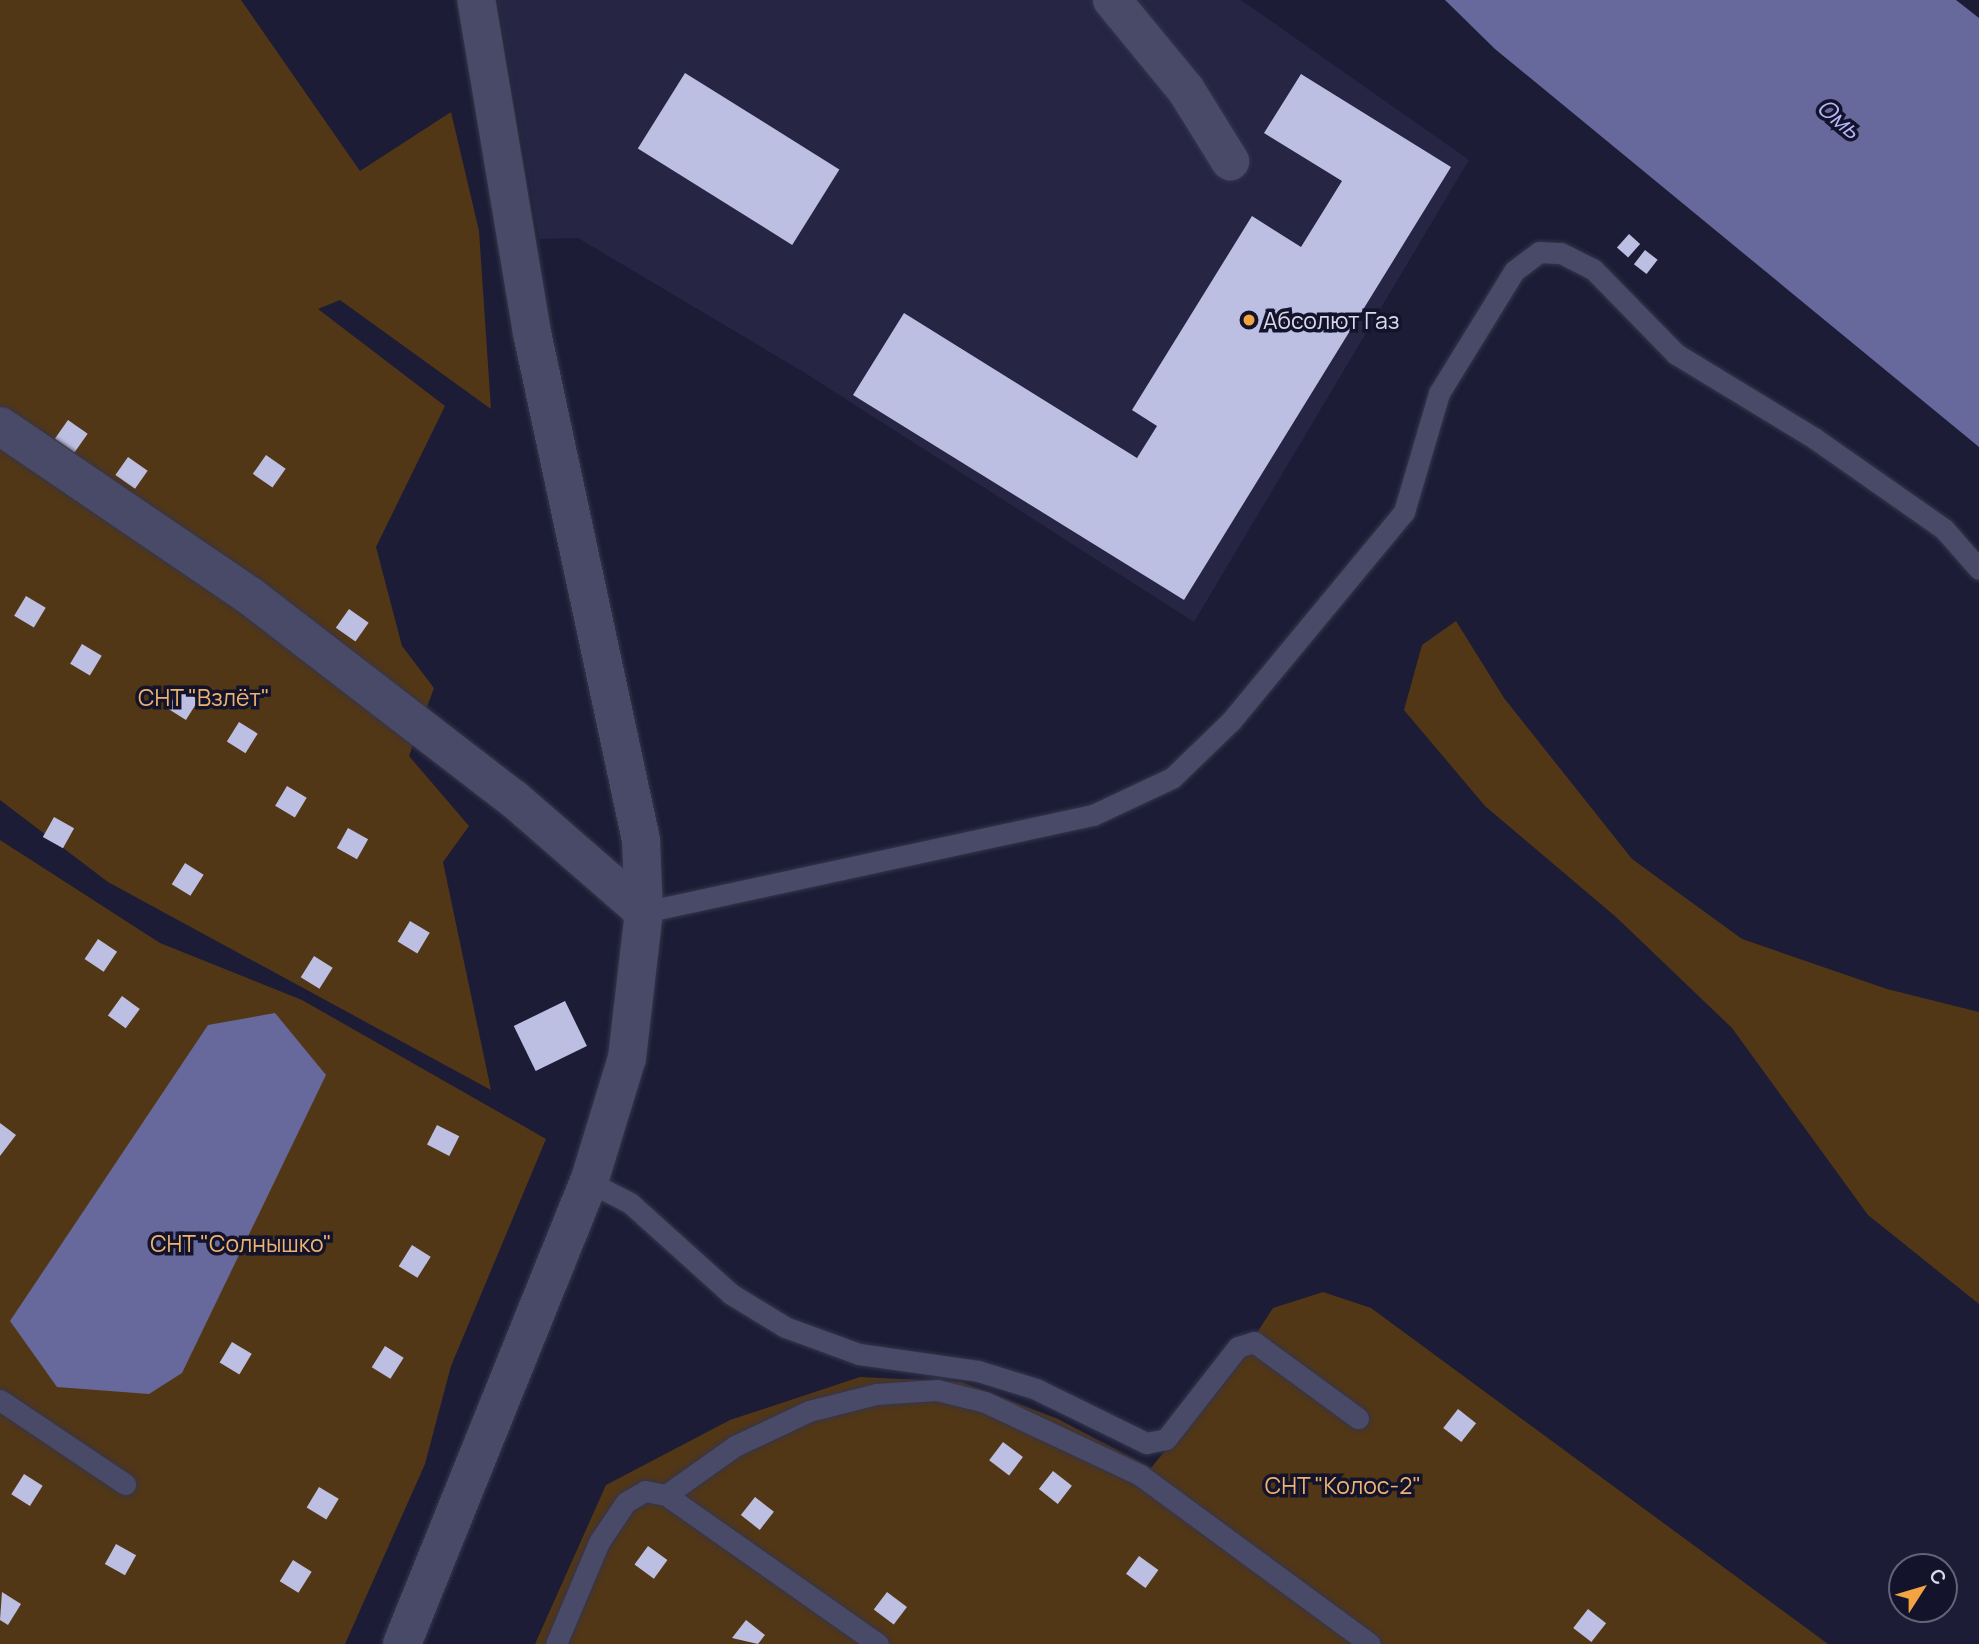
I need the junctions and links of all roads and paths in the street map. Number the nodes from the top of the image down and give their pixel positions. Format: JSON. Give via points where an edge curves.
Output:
{"nodes":[{"id":1,"x":476,"y":0,"type":"edge"},
{"id":2,"x":1112,"y":0,"type":"edge"},
{"id":3,"x":1230,"y":161,"type":"dead end"},
{"id":4,"x":0,"y":426,"type":"edge"},
{"id":5,"x":1979,"y":569,"type":"edge"},
{"id":6,"x":645,"y":912,"type":"junction"},
{"id":7,"x":589,"y":1182,"type":"junction"},
{"id":8,"x":912,"y":1363,"type":"junction"},
{"id":9,"x":937,"y":1390,"type":"junction"},
{"id":10,"x":0,"y":1400,"type":"edge"},
{"id":11,"x":1358,"y":1418,"type":"dead end"},
{"id":12,"x":125,"y":1484,"type":"dead end"},
{"id":13,"x":666,"y":1495,"type":"junction"},
{"id":14,"x":402,"y":1644,"type":"edge"},
{"id":15,"x":556,"y":1644,"type":"edge"},
{"id":16,"x":878,"y":1644,"type":"edge"},
{"id":17,"x":1370,"y":1644,"type":"edge"}],
"edges":[{"from":1,"to":6,"type":"street","via":[[532,333],[641,840]]},
{"from":2,"to":3,"type":"street","via":[[1186,90]]},
{"from":4,"to":6,"type":"street","via":[[250,597],[514,799]]},
{"from":5,"to":6,"type":"lane","via":[[1944,529],[1814,438],[1676,354],[1593,269],[1562,253],[1539,252],[1514,271],[1439,393],[1404,512],[1231,721],[1172,778],[1093,815]]},
{"from":6,"to":7,"type":"street","via":[[627,1058]]},
{"from":7,"to":8,"type":"lane","via":[[630,1203],[732,1294],[785,1326],[859,1354]]},
{"from":7,"to":14,"type":"street"},
{"from":8,"to":9,"type":"lane"},
{"from":8,"to":11,"type":"lane","via":[[978,1371],[1036,1389],[1146,1443],[1166,1439],[1238,1348],[1254,1342]]},
{"from":9,"to":13,"type":"lane","via":[[876,1394],[809,1411],[735,1446]]},
{"from":9,"to":17,"type":"lane","via":[[985,1402],[1140,1475]]},
{"from":10,"to":12,"type":"lane"},
{"from":13,"to":15,"type":"lane","via":[[645,1491],[625,1502],[599,1542]]},
{"from":13,"to":16,"type":"lane"}]}
